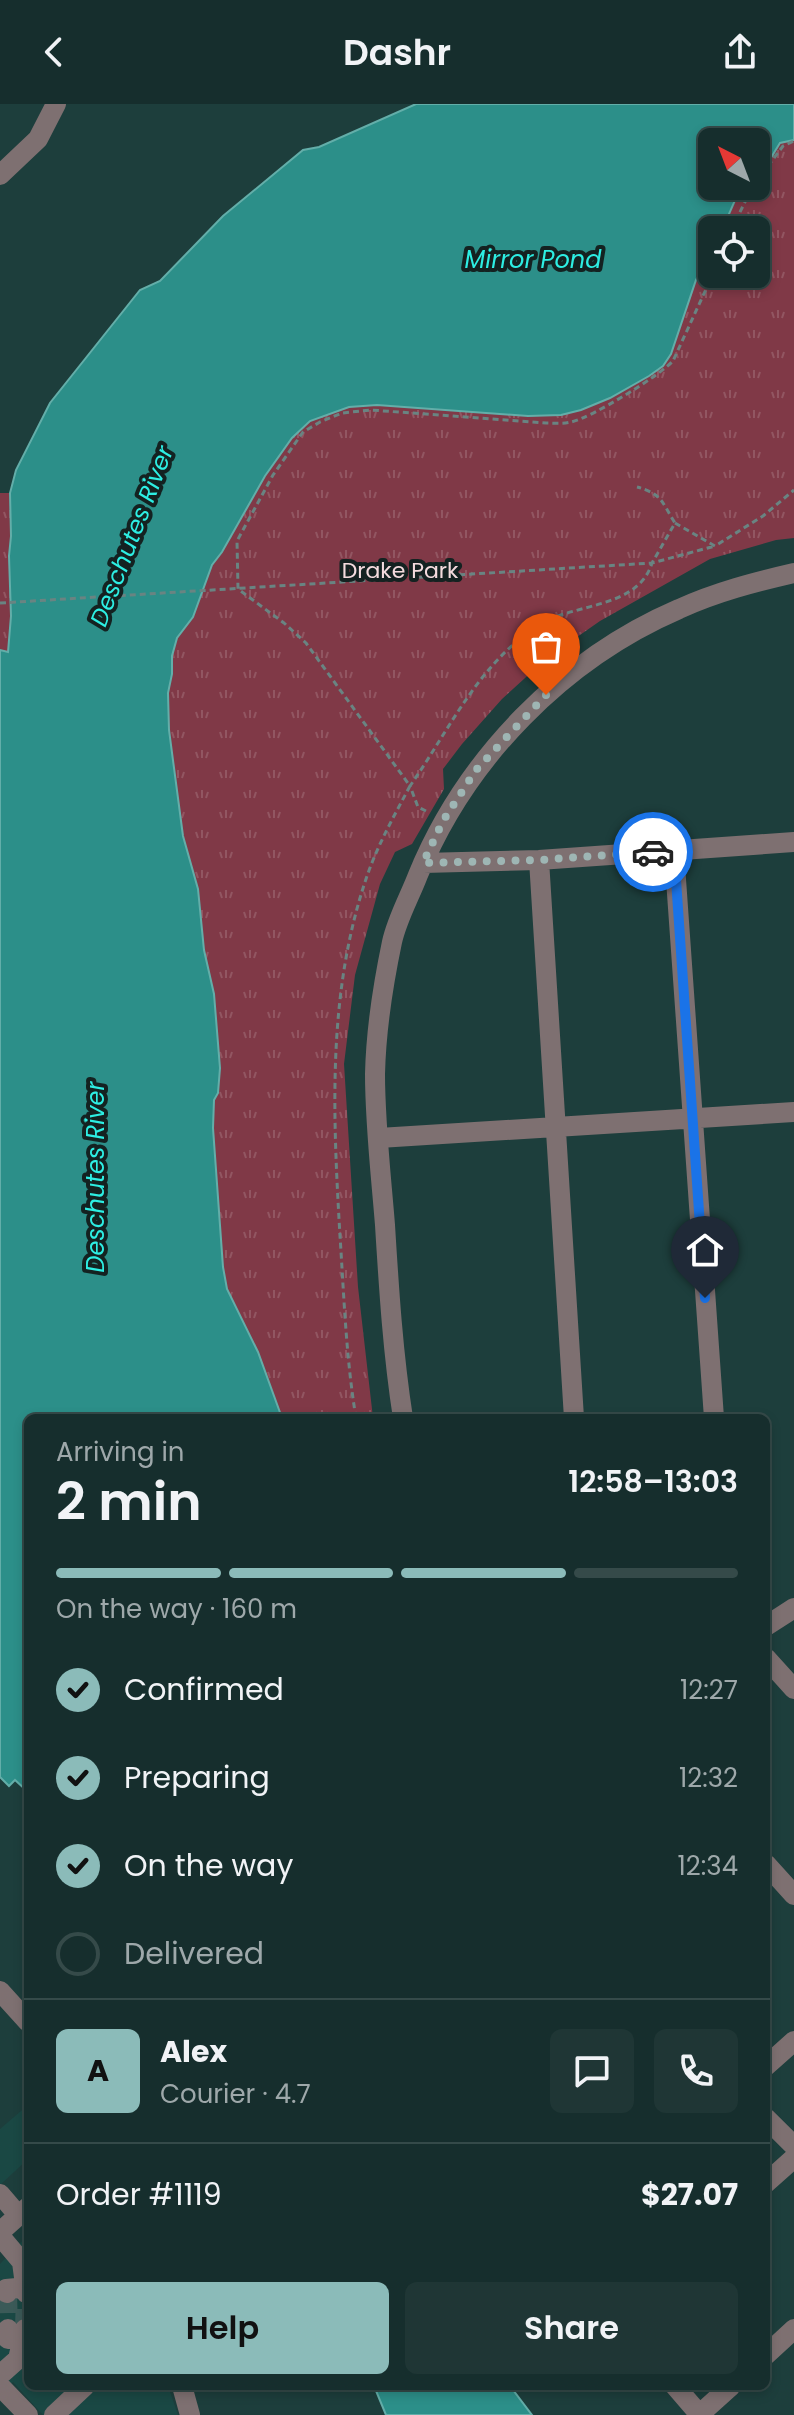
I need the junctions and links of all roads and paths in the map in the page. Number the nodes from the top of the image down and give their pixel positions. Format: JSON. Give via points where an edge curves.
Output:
{"nodes":[{"id":1,"x":56,"y":104,"type":"edge"},
{"id":2,"x":794,"y":141,"type":"edge"},
{"id":3,"x":770,"y":163,"type":"edge"},
{"id":4,"x":0,"y":175,"type":"edge"},
{"id":5,"x":707,"y":288,"type":"edge"},
{"id":6,"x":637,"y":487,"type":"dead end"},
{"id":7,"x":794,"y":490,"type":"edge"},
{"id":8,"x":675,"y":523,"type":"junction"},
{"id":9,"x":715,"y":546,"type":"junction"},
{"id":10,"x":652,"y":563,"type":"junction"},
{"id":11,"x":794,"y":573,"type":"edge"},
{"id":12,"x":238,"y":589,"type":"junction"},
{"id":13,"x":0,"y":603,"type":"edge"},
{"id":14,"x":410,"y":786,"type":"junction"},
{"id":15,"x":443,"y":821,"type":"junction"},
{"id":16,"x":794,"y":842,"type":"edge"},
{"id":17,"x":674,"y":851,"type":"junction"},
{"id":18,"x":539,"y":860,"type":"junction"},
{"id":19,"x":423,"y":863,"type":"junction"},
{"id":20,"x":794,"y":1112,"type":"edge"},
{"id":21,"x":693,"y":1117,"type":"junction"},
{"id":22,"x":556,"y":1128,"type":"junction"},
{"id":23,"x":379,"y":1138,"type":"junction"},
{"id":24,"x":355,"y":1414,"type":"edge"},
{"id":25,"x":402,"y":1414,"type":"edge"},
{"id":26,"x":574,"y":1414,"type":"edge"},
{"id":27,"x":714,"y":1414,"type":"edge"},
{"id":28,"x":794,"y":1608,"type":"edge"},
{"id":29,"x":770,"y":1623,"type":"edge"},
{"id":30,"x":770,"y":1662,"type":"edge"},
{"id":31,"x":794,"y":1689,"type":"edge"},
{"id":32,"x":770,"y":1868,"type":"edge"},
{"id":33,"x":794,"y":1895,"type":"edge"},
{"id":34,"x":0,"y":1991,"type":"edge"},
{"id":35,"x":24,"y":2018,"type":"edge"},
{"id":36,"x":794,"y":2041,"type":"edge"},
{"id":37,"x":770,"y":2062,"type":"edge"},
{"id":38,"x":770,"y":2122,"type":"edge"},
{"id":39,"x":794,"y":2146,"type":"edge"},
{"id":40,"x":794,"y":2158,"type":"edge"},
{"id":41,"x":770,"y":2179,"type":"edge"},
{"id":42,"x":0,"y":2194,"type":"edge"},
{"id":43,"x":23,"y":2211,"type":"edge"},
{"id":44,"x":0,"y":2234,"type":"edge"},
{"id":45,"x":22,"y":2290,"type":"edge"},
{"id":46,"x":794,"y":2329,"type":"edge"},
{"id":47,"x":21,"y":2334,"type":"edge"},
{"id":48,"x":770,"y":2351,"type":"edge"},
{"id":49,"x":0,"y":2375,"type":"edge"},
{"id":50,"x":0,"y":2386,"type":"edge"},
{"id":51,"x":81,"y":2390,"type":"edge"},
{"id":52,"x":183,"y":2390,"type":"edge"},
{"id":53,"x":678,"y":2390,"type":"edge"},
{"id":54,"x":727,"y":2390,"type":"edge"},
{"id":55,"x":28,"y":2415,"type":"edge"},
{"id":56,"x":54,"y":2415,"type":"edge"},
{"id":57,"x":190,"y":2415,"type":"edge"},
{"id":58,"x":700,"y":2415,"type":"edge"}],
"edges":[{"from":1,"to":4,"type":"street","via":[[38,139]]},
{"from":2,"to":3,"type":"path"},
{"from":5,"to":12,"type":"path","via":[[665,370],[572,422],[371,410],[342,413],[303,432],[237,541]]},
{"from":6,"to":8,"type":"path","via":[[660,497]]},
{"from":7,"to":9,"type":"path"},
{"from":8,"to":9,"type":"path"},
{"from":8,"to":10,"type":"path"},
{"from":9,"to":10,"type":"path"},
{"from":10,"to":12,"type":"path"},
{"from":10,"to":14,"type":"path","via":[[648,575],[618,597],[541,624],[508,648],[461,704]]},
{"from":11,"to":15,"type":"street","via":[[735,587],[678,609],[584,664],[509,732]]},
{"from":12,"to":13,"type":"path"},
{"from":12,"to":14,"type":"path","via":[[306,643]]},
{"from":14,"to":15,"type":"path","via":[[418,807]]},
{"from":14,"to":24,"type":"path","via":[[366,881],[337,1015],[336,1172]]},
{"from":15,"to":19,"type":"street"},
{"from":16,"to":17,"type":"street"},
{"from":17,"to":18,"type":"street"},
{"from":17,"to":21,"type":"street"},
{"from":18,"to":19,"type":"street"},
{"from":18,"to":22,"type":"street"},
{"from":19,"to":23,"type":"street","via":[[393,938],[380,1008],[375,1074]]},
{"from":20,"to":21,"type":"street"},
{"from":21,"to":22,"type":"street"},
{"from":21,"to":27,"type":"street"},
{"from":22,"to":23,"type":"street"},
{"from":22,"to":26,"type":"street"},
{"from":23,"to":25,"type":"street"},
{"from":28,"to":29,"type":"street"},
{"from":30,"to":31,"type":"street"},
{"from":32,"to":33,"type":"street"},
{"from":34,"to":35,"type":"street"},
{"from":36,"to":37,"type":"street"},
{"from":38,"to":39,"type":"street"},
{"from":40,"to":41,"type":"street"},
{"from":42,"to":43,"type":"street"},
{"from":43,"to":44,"type":"street"},
{"from":44,"to":45,"type":"street","via":[[22,2262]]},
{"from":46,"to":48,"type":"street"},
{"from":47,"to":49,"type":"street","via":[[18,2359]]},
{"from":50,"to":55,"type":"street"},
{"from":51,"to":56,"type":"street"},
{"from":52,"to":57,"type":"street"},
{"from":53,"to":58,"type":"street"},
{"from":54,"to":58,"type":"street"}]}
